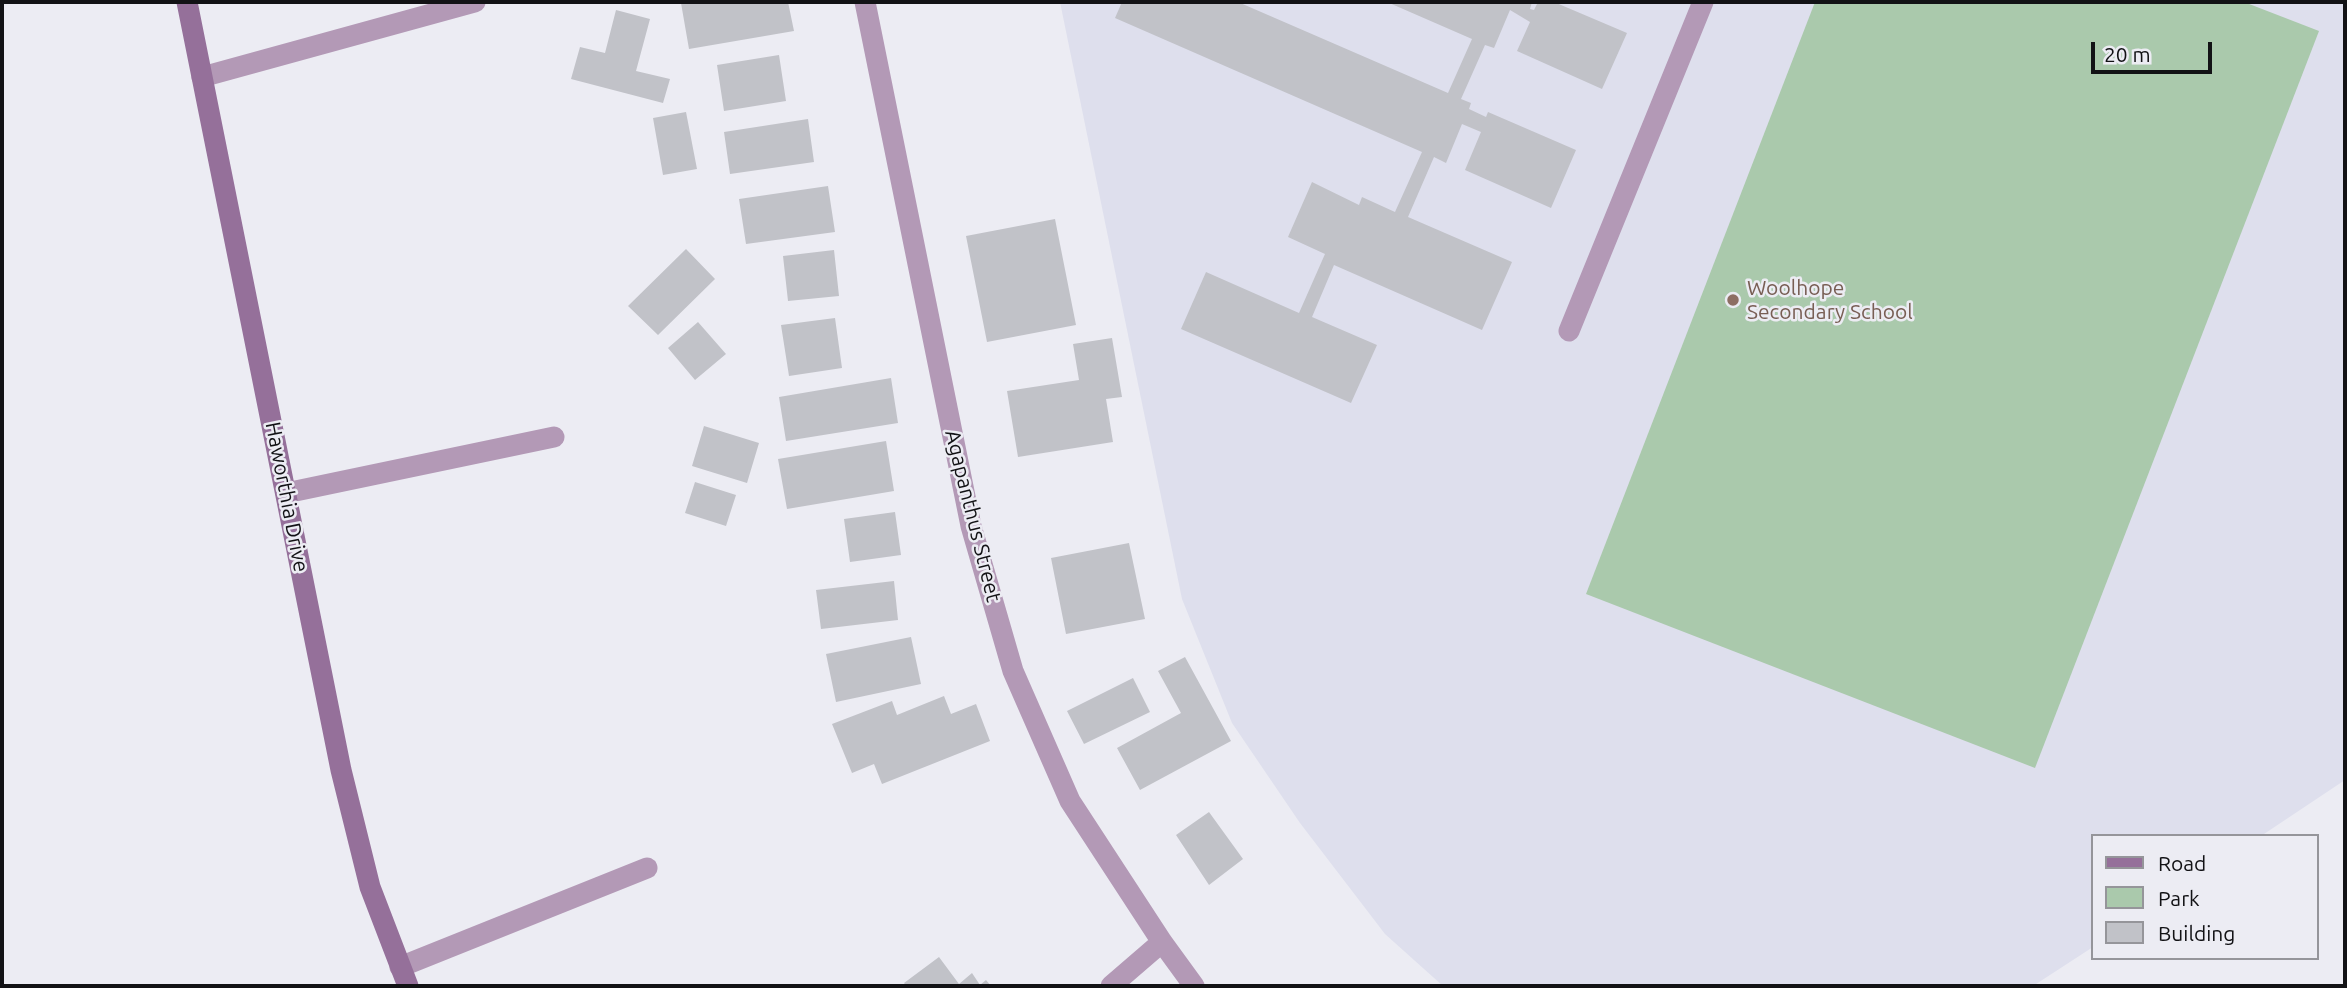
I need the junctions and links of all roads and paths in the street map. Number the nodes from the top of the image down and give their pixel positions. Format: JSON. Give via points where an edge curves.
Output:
{"nodes":[{"id":1,"x":187,"y":2,"type":"edge"},
{"id":2,"x":475,"y":2,"type":"edge"},
{"id":3,"x":865,"y":2,"type":"edge"},
{"id":4,"x":1703,"y":2,"type":"edge"},
{"id":5,"x":202,"y":77,"type":"junction"},
{"id":6,"x":1569,"y":331,"type":"dead end"},
{"id":7,"x":554,"y":437,"type":"dead end"},
{"id":8,"x":286,"y":493,"type":"junction"},
{"id":9,"x":647,"y":869,"type":"dead end"},
{"id":10,"x":1162,"y":943,"type":"junction"},
{"id":11,"x":404,"y":977,"type":"edge"},
{"id":12,"x":1111,"y":986,"type":"edge"},
{"id":13,"x":1194,"y":986,"type":"edge"}],
"edges":[{"from":1,"to":5,"type":"street","name":"Haworthia Drive"},
{"from":2,"to":5,"type":"street"},
{"from":3,"to":10,"type":"street","name":"Agapanthus Street","via":[[971,526],[1013,671],[1070,801]]},
{"from":4,"to":6,"type":"street"},
{"from":5,"to":8,"type":"street","name":"Haworthia Drive"},
{"from":7,"to":8,"type":"street"},
{"from":8,"to":11,"type":"street","name":"Haworthia Drive","via":[[363,861]]},
{"from":9,"to":11,"type":"street"},
{"from":10,"to":12,"type":"street"},
{"from":10,"to":13,"type":"street","name":"Agapanthus Street"}]}
